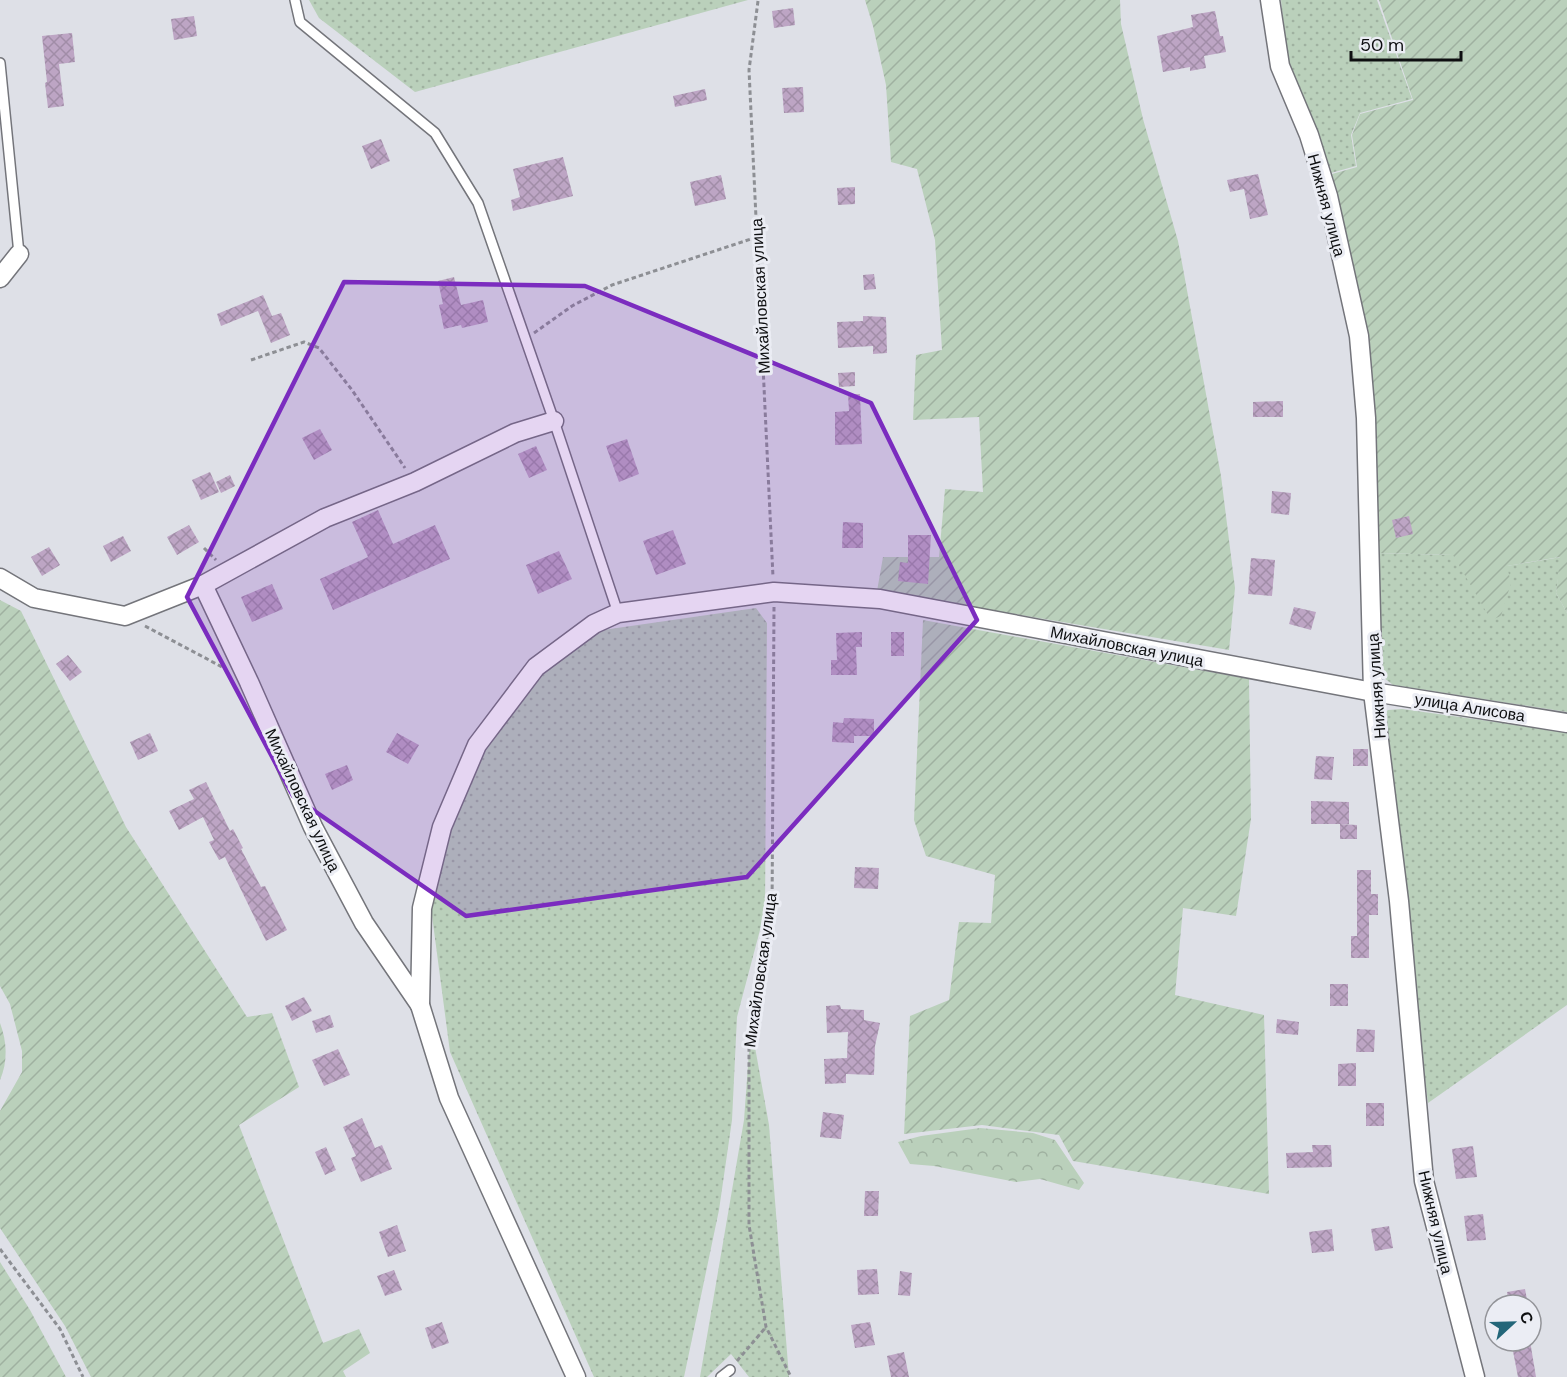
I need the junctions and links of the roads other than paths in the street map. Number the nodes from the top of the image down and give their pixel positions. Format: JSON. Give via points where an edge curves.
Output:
{"nodes":[{"id":1,"x":296,"y":0,"type":"edge"},
{"id":2,"x":1270,"y":0,"type":"edge"},
{"id":3,"x":0,"y":63,"type":"edge"},
{"id":4,"x":20,"y":254,"type":"joint"},
{"id":5,"x":0,"y":278,"type":"edge"},
{"id":6,"x":554,"y":421,"type":"junction"},
{"id":7,"x":0,"y":578,"type":"edge"},
{"id":8,"x":203,"y":585,"type":"junction"},
{"id":9,"x":618,"y":613,"type":"junction"},
{"id":10,"x":1373,"y":692,"type":"junction"},
{"id":11,"x":1567,"y":723,"type":"edge"},
{"id":12,"x":420,"y":1005,"type":"junction"},
{"id":13,"x":730,"y":1370,"type":"road end"},
{"id":14,"x":576,"y":1377,"type":"edge"},
{"id":15,"x":720,"y":1377,"type":"edge"},
{"id":16,"x":1475,"y":1377,"type":"edge"}],
"edges":[{"from":1,"to":6,"type":"lane","via":[[300,22],[435,133],[478,203]]},
{"from":2,"to":10,"type":"street","name":"Нижняя улица","via":[[1280,66],[1309,135],[1328,196],[1359,336]]},
{"from":3,"to":4,"type":"lane"},
{"from":4,"to":5,"type":"street"},
{"from":6,"to":8,"type":"street","via":[[515,433],[415,482],[325,518]]},
{"from":6,"to":9,"type":"lane"},
{"from":7,"to":8,"type":"street","via":[[34,598],[126,616]]},
{"from":8,"to":12,"type":"street","name":"Михайловская улица","via":[[313,827],[364,923]]},
{"from":9,"to":10,"type":"street","name":"Михайловская улица","via":[[774,592],[880,599]]},
{"from":9,"to":12,"type":"street","name":"Михайловская улица","via":[[594,624],[536,667],[477,746],[442,827],[422,908]]},
{"from":10,"to":11,"type":"street","name":"улица Алисова"},
{"from":10,"to":16,"type":"street","name":"Нижняя улица","via":[[1399,901],[1424,1180]]},
{"from":12,"to":14,"type":"street","name":"Михайловская улица","via":[[449,1098]]},
{"from":13,"to":15,"type":"lane"}]}
